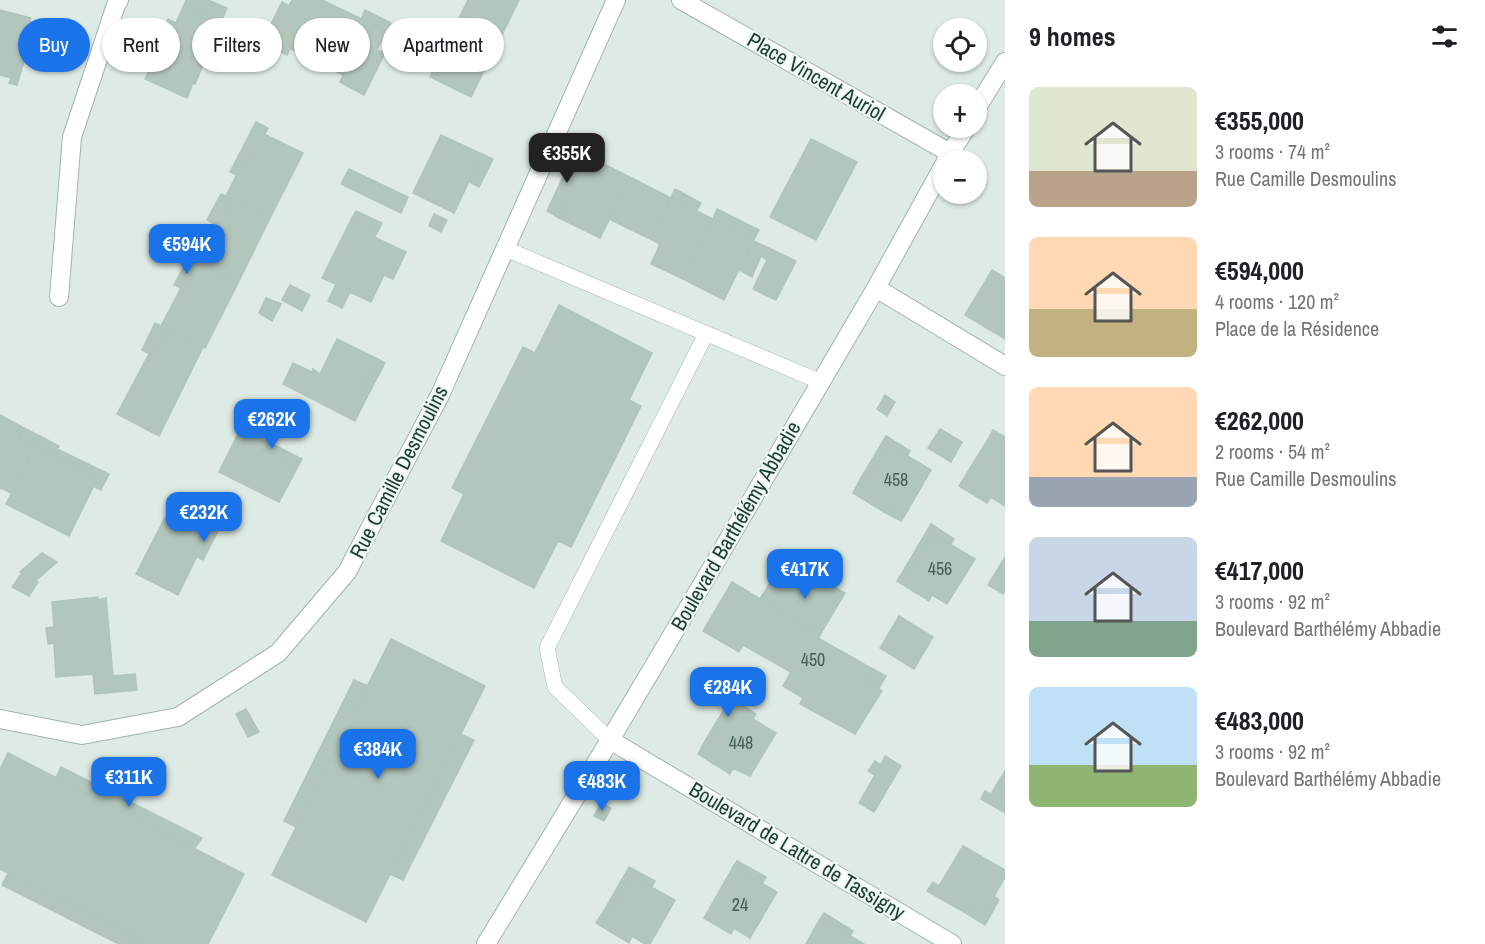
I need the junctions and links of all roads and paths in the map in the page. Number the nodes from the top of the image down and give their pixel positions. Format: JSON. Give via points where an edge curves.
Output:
{"nodes":[{"id":1,"x":119,"y":0,"type":"edge"},
{"id":2,"x":616,"y":0,"type":"edge"},
{"id":3,"x":681,"y":0,"type":"edge"},
{"id":4,"x":1005,"y":62,"type":"edge"},
{"id":5,"x":987,"y":92,"type":"edge"},
{"id":6,"x":933,"y":152,"type":"edge"},
{"id":7,"x":933,"y":185,"type":"edge"},
{"id":8,"x":506,"y":249,"type":"junction"},
{"id":9,"x":876,"y":288,"type":"junction"},
{"id":10,"x":59,"y":297,"type":"dead end"},
{"id":11,"x":706,"y":334,"type":"junction"},
{"id":12,"x":1005,"y":366,"type":"edge"},
{"id":13,"x":821,"y":382,"type":"junction"},
{"id":14,"x":0,"y":719,"type":"edge"},
{"id":15,"x":610,"y":740,"type":"junction"},
{"id":16,"x":486,"y":944,"type":"edge"},
{"id":17,"x":952,"y":944,"type":"edge"}],
"edges":[{"from":1,"to":10,"type":"street","via":[[72,137]]},
{"from":2,"to":8,"type":"street","name":"Rue Camille Desmoulins"},
{"from":3,"to":6,"type":"street","name":"Place Vincent Auriol"},
{"from":4,"to":5,"type":"street"},
{"from":7,"to":9,"type":"street","name":"Boulevard Barthélémy Abbadie"},
{"from":8,"to":11,"type":"lane"},
{"from":8,"to":14,"type":"street","name":"Rue Camille Desmoulins","via":[[440,394],[347,572],[278,653],[178,717],[82,735]]},
{"from":9,"to":12,"type":"street"},
{"from":9,"to":13,"type":"street","name":"Boulevard Barthélémy Abbadie"},
{"from":11,"to":13,"type":"lane"},
{"from":11,"to":15,"type":"lane","via":[[547,648],[555,687]]},
{"from":13,"to":15,"type":"street","name":"Boulevard Barthélémy Abbadie"},
{"from":15,"to":16,"type":"street","name":"Boulevard Barthélémy Abbadie"},
{"from":15,"to":17,"type":"street","name":"Boulevard de Lattre de Tassigny"}]}
